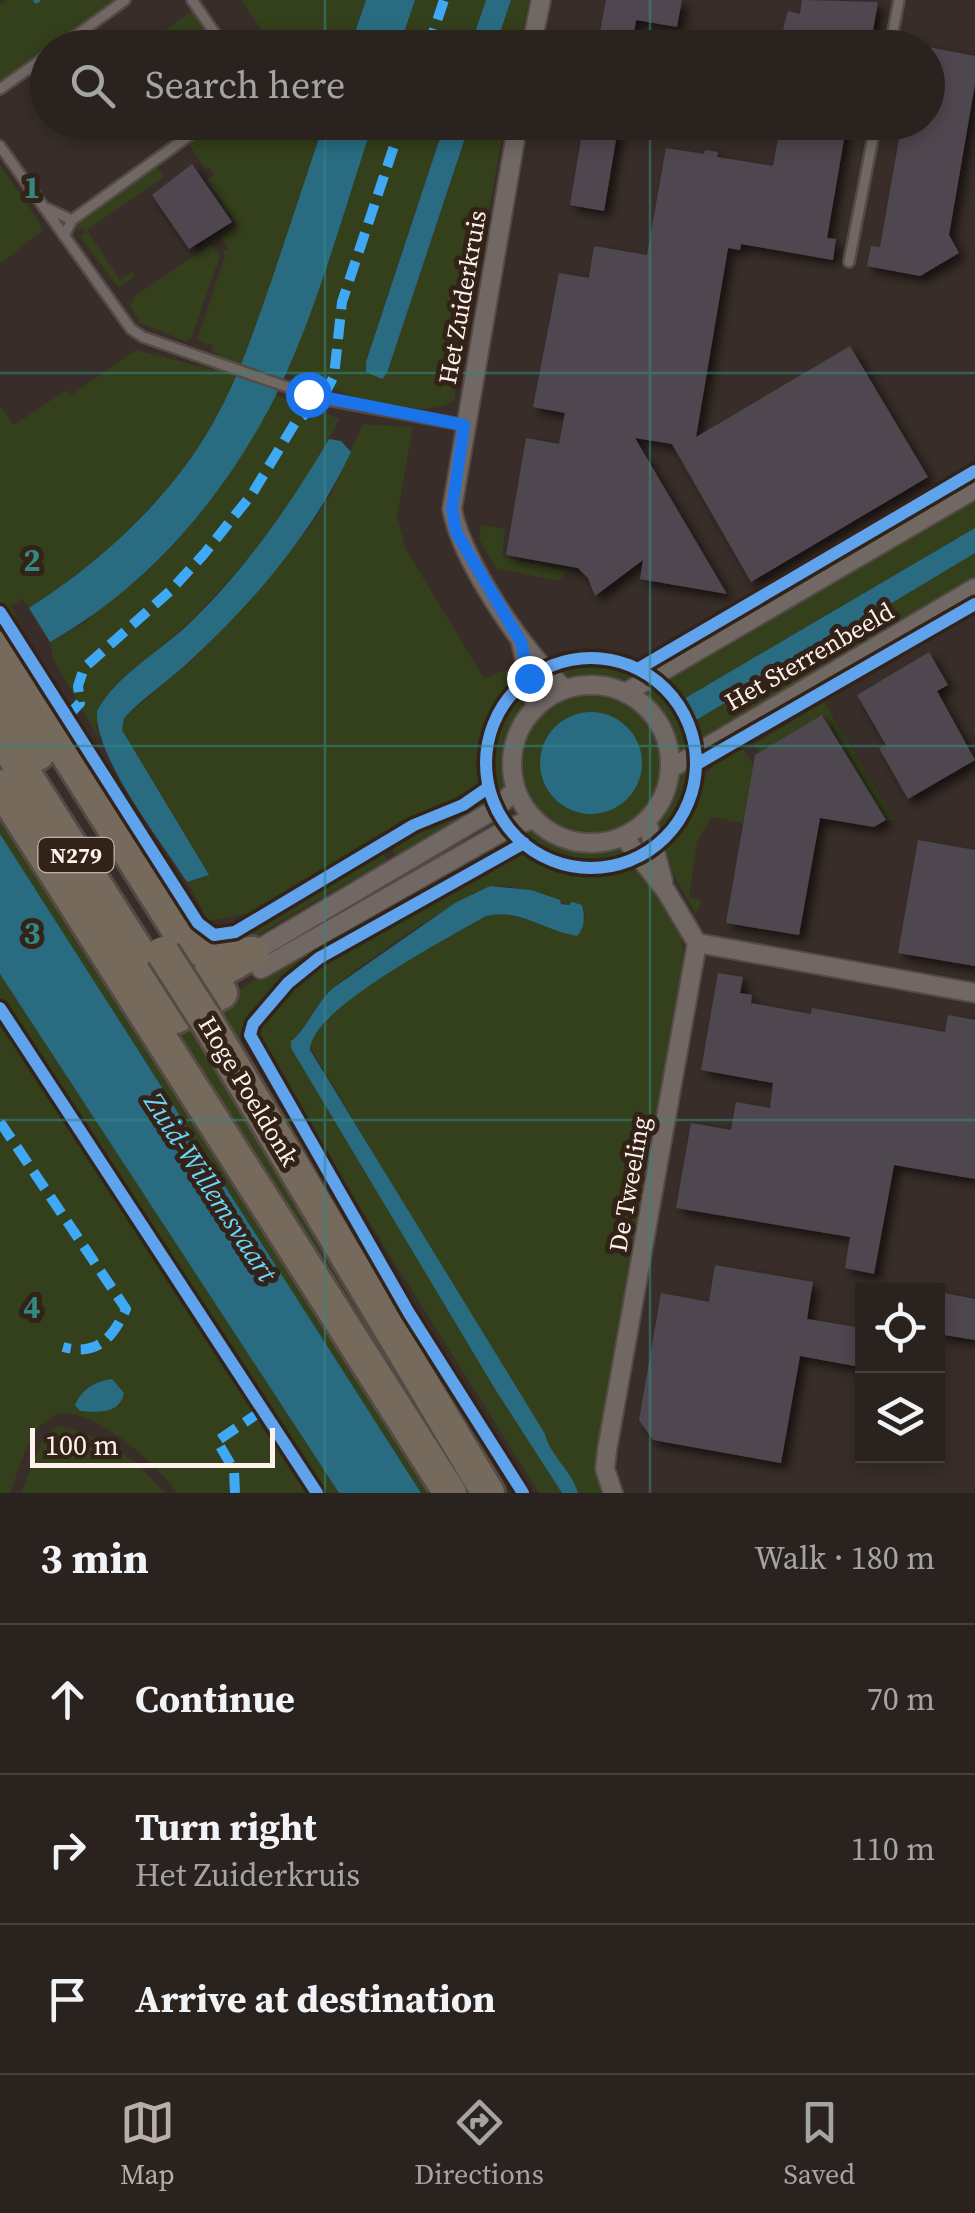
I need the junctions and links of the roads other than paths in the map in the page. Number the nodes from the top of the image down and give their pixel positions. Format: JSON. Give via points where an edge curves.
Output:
{"nodes":[{"id":1,"x":125,"y":0,"type":"edge"},
{"id":2,"x":192,"y":0,"type":"edge"},
{"id":3,"x":540,"y":0,"type":"edge"},
{"id":4,"x":899,"y":0,"type":"edge"},
{"id":5,"x":83,"y":30,"type":"edge"},
{"id":6,"x":213,"y":30,"type":"edge"},
{"id":7,"x":534,"y":30,"type":"edge"},
{"id":8,"x":893,"y":30,"type":"edge"},
{"id":9,"x":30,"y":68,"type":"edge"},
{"id":10,"x":0,"y":89,"type":"edge"},
{"id":11,"x":183,"y":140,"type":"edge"},
{"id":12,"x":515,"y":140,"type":"edge"},
{"id":13,"x":873,"y":140,"type":"edge"},
{"id":14,"x":0,"y":146,"type":"edge"},
{"id":15,"x":43,"y":207,"type":"junction"},
{"id":16,"x":72,"y":220,"type":"junction"},
{"id":17,"x":64,"y":236,"type":"junction"},
{"id":18,"x":850,"y":262,"type":"dead end"},
{"id":19,"x":464,"y":425,"type":"junction"},
{"id":20,"x":975,"y":489,"type":"edge"},
{"id":21,"x":975,"y":588,"type":"edge"},
{"id":22,"x":521,"y":642,"type":"junction"},
{"id":23,"x":0,"y":648,"type":"edge"},
{"id":24,"x":564,"y":689,"type":"junction"},
{"id":25,"x":626,"y":693,"type":"junction"},
{"id":26,"x":0,"y":694,"type":"edge"},
{"id":27,"x":536,"y":707,"type":"junction"},
{"id":28,"x":0,"y":736,"type":"edge"},
{"id":29,"x":670,"y":769,"type":"junction"},
{"id":30,"x":0,"y":786,"type":"edge"},
{"id":31,"x":515,"y":790,"type":"junction"},
{"id":32,"x":532,"y":819,"type":"junction"},
{"id":33,"x":647,"y":821,"type":"junction"},
{"id":34,"x":623,"y":836,"type":"junction"},
{"id":35,"x":666,"y":891,"type":"junction"},
{"id":36,"x":697,"y":943,"type":"junction"},
{"id":37,"x":256,"y":961,"type":"junction"},
{"id":38,"x":127,"y":987,"type":"junction"},
{"id":39,"x":975,"y":993,"type":"edge"},
{"id":40,"x":450,"y":1493,"type":"edge"},
{"id":41,"x":488,"y":1493,"type":"edge"},
{"id":42,"x":613,"y":1493,"type":"edge"}],
"edges":[{"from":1,"to":5,"type":"lane"},
{"from":2,"to":6,"type":"lane"},
{"from":3,"to":7,"type":"street"},
{"from":4,"to":8,"type":"lane"},
{"from":9,"to":10,"type":"lane"},
{"from":11,"to":16,"type":"lane"},
{"from":12,"to":19,"type":"street","name":"Het Zuiderkruis"},
{"from":13,"to":18,"type":"lane"},
{"from":14,"to":15,"type":"lane"},
{"from":15,"to":16,"type":"lane"},
{"from":15,"to":17,"type":"lane"},
{"from":16,"to":17,"type":"lane"},
{"from":17,"to":19,"type":"lane","via":[[131,330],[143,337],[308,394]]},
{"from":19,"to":22,"type":"street","name":"Het Zuiderkruis","via":[[452,509],[456,532]]},
{"from":20,"to":25,"type":"street"},
{"from":21,"to":29,"type":"street","name":"Het Sterrenbeeld"},
{"from":22,"to":24,"type":"street","name":"Het Zuiderkruis"},
{"from":22,"to":27,"type":"street","name":"Het Zuiderkruis"},
{"from":23,"to":37,"type":"highway","number":"N279","via":[[185,940],[214,957]]},
{"from":24,"to":25,"type":"street","via":[[597,685]]},
{"from":24,"to":27,"type":"street"},
{"from":25,"to":29,"type":"street","via":[[662,731]]},
{"from":26,"to":41,"type":"highway","name":"Hoge Poeldonk","number":"N279","bridge":true,"via":[[206,1020]]},
{"from":27,"to":31,"type":"street","via":[[516,736]]},
{"from":28,"to":37,"type":"highway","number":"N279","via":[[166,990],[185,992]]},
{"from":29,"to":33,"type":"street","via":[[666,791]]},
{"from":30,"to":38,"type":"highway","name":"Hoge Poeldonk","number":"N279"},
{"from":31,"to":32,"type":"street"},
{"from":31,"to":37,"type":"street","via":[[497,808]]},
{"from":32,"to":34,"type":"street","via":[[585,842]]},
{"from":32,"to":37,"type":"street"},
{"from":33,"to":34,"type":"street"},
{"from":33,"to":35,"type":"street"},
{"from":34,"to":35,"type":"street"},
{"from":35,"to":36,"type":"street"},
{"from":36,"to":39,"type":"street"},
{"from":36,"to":42,"type":"street","name":"De Tweeling","via":[[607,1450]]},
{"from":37,"to":38,"type":"highway","number":"N279","via":[[176,1017]]},
{"from":38,"to":40,"type":"highway","name":"Hoge Poeldonk","number":"N279"}]}
